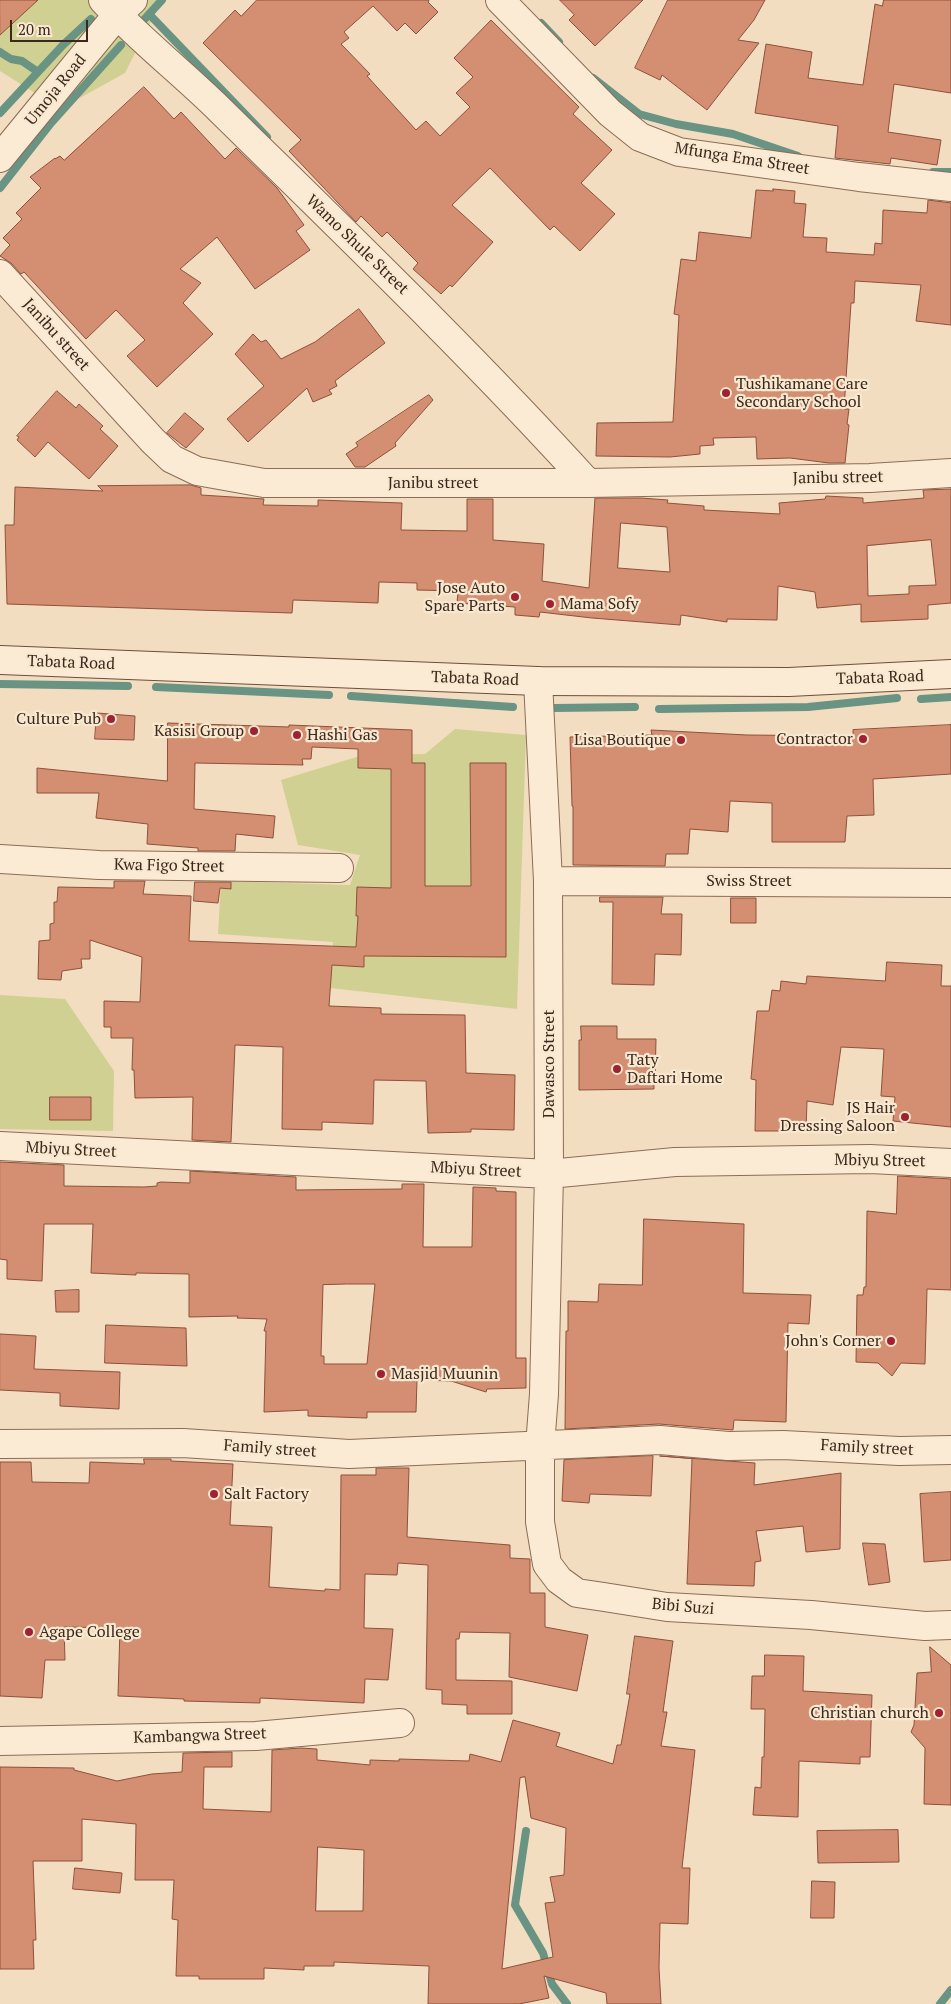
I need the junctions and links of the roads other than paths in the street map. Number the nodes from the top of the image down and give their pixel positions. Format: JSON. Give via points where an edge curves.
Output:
{"nodes":[{"id":1,"x":500,"y":0,"type":"edge"},
{"id":2,"x":118,"y":5,"type":"edge"},
{"id":3,"x":0,"y":158,"type":"edge"},
{"id":4,"x":951,"y":186,"type":"edge"},
{"id":5,"x":0,"y":274,"type":"edge"},
{"id":6,"x":951,"y":473,"type":"edge"},
{"id":7,"x":588,"y":483,"type":"junction"},
{"id":8,"x":0,"y":660,"type":"edge"},
{"id":9,"x":951,"y":674,"type":"edge"},
{"id":10,"x":538,"y":681,"type":"junction"},
{"id":11,"x":0,"y":860,"type":"edge"},
{"id":12,"x":339,"y":868,"type":"dead end"},
{"id":13,"x":548,"y":881,"type":"junction"},
{"id":14,"x":951,"y":883,"type":"edge"},
{"id":15,"x":0,"y":1146,"type":"edge"},
{"id":16,"x":951,"y":1163,"type":"edge"},
{"id":17,"x":549,"y":1174,"type":"junction"},
{"id":18,"x":0,"y":1444,"type":"edge"},
{"id":19,"x":540,"y":1446,"type":"junction"},
{"id":20,"x":951,"y":1450,"type":"edge"},
{"id":21,"x":951,"y":1626,"type":"edge"},
{"id":22,"x":400,"y":1723,"type":"dead end"},
{"id":23,"x":0,"y":1741,"type":"edge"}],
"edges":[{"from":1,"to":4,"type":"street","name":"Mfunga Ema Street","via":[[610,113],[640,137],[679,152]]},
{"from":2,"to":3,"type":"street","name":"Umoja Road"},
{"from":2,"to":7,"type":"street","name":"Wamo Shule Street","via":[[453,339]]},
{"from":5,"to":7,"type":"street","name":"Janibu street","via":[[153,441],[172,459],[197,471],[264,483]]},
{"from":6,"to":7,"type":"street","name":"Janibu street","via":[[870,478]]},
{"from":8,"to":10,"type":"street","name":"Tabata Road"},
{"from":9,"to":10,"type":"street","name":"Tabata Road","via":[[789,682]]},
{"from":10,"to":13,"type":"street","name":"Dawasco Street"},
{"from":11,"to":12,"type":"street","name":"Kwa Figo Street","via":[[99,865]]},
{"from":13,"to":14,"type":"street","name":"Swiss Street"},
{"from":13,"to":17,"type":"street","name":"Dawasco Street"},
{"from":15,"to":17,"type":"street","name":"Mbiyu Street"},
{"from":16,"to":17,"type":"street","name":"Mbiyu Street","via":[[870,1159],[675,1162]]},
{"from":17,"to":19,"type":"street","name":"Dawasco Street"},
{"from":18,"to":19,"type":"street","name":"Family street","via":[[183,1443],[349,1454]]},
{"from":19,"to":20,"type":"street","name":"Family street","via":[[660,1440],[728,1446]]},
{"from":19,"to":21,"type":"street","name":"Bibi Suzi","via":[[540,1522],[547,1564],[559,1580],[577,1593],[667,1607]]},
{"from":22,"to":23,"type":"street","name":"Kambangwa Street","via":[[256,1736]]}]}
